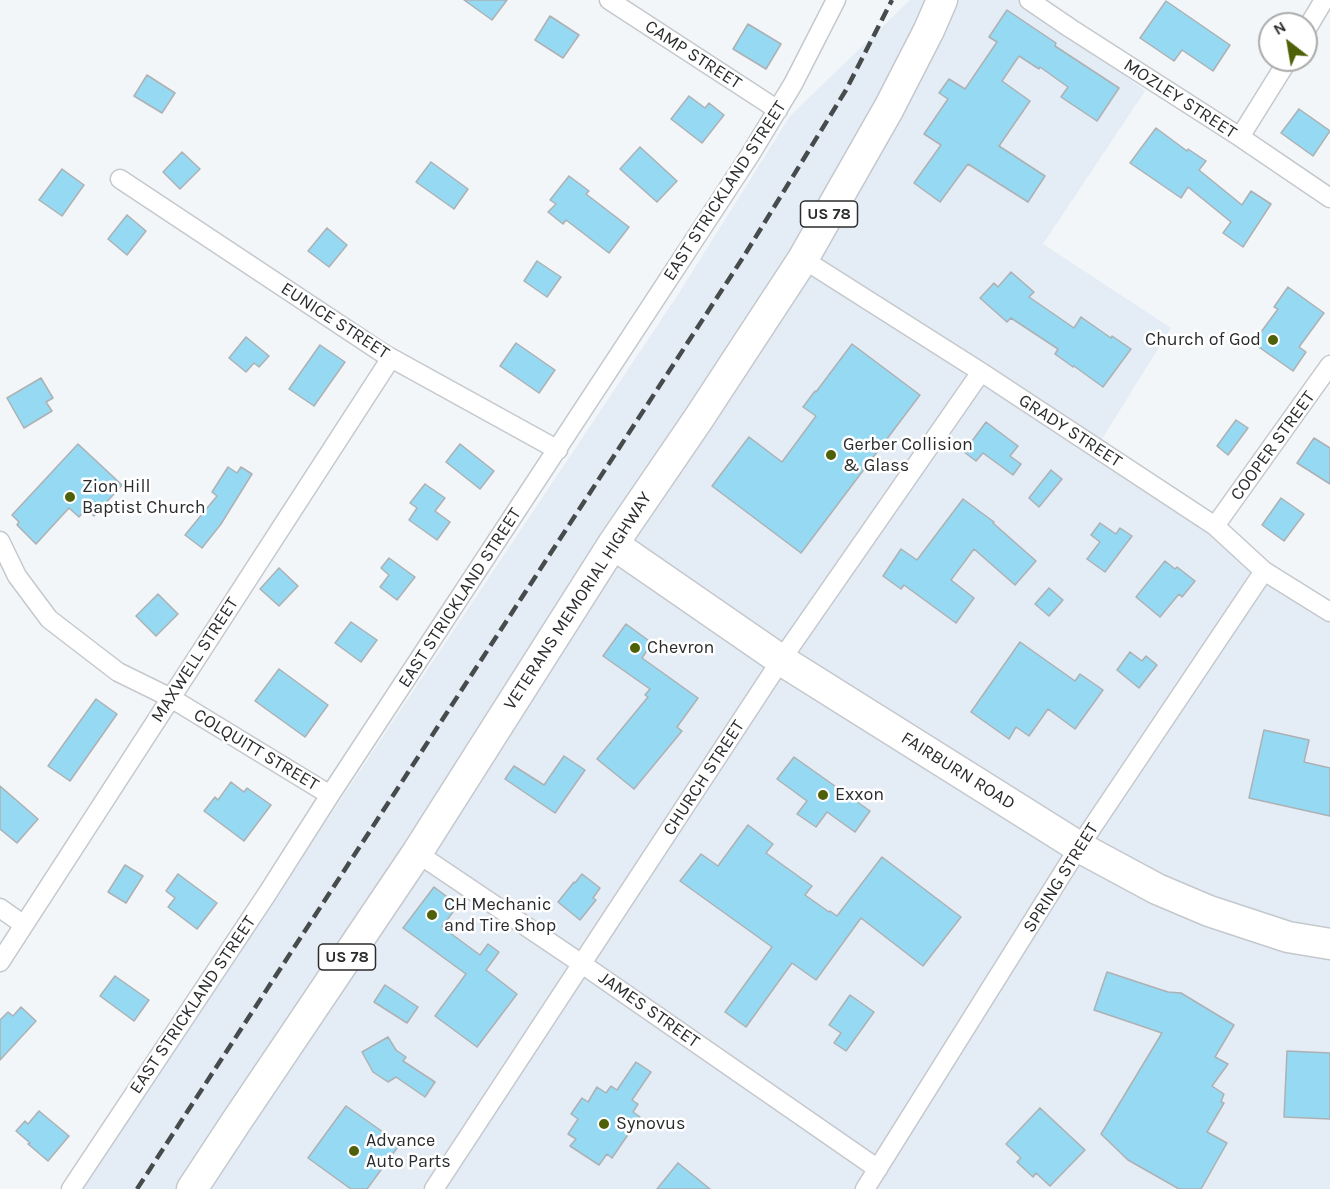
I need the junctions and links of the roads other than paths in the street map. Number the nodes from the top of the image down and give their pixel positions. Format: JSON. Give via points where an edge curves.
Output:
{"nodes":[{"id":1,"x":609,"y":0,"type":"edge"},
{"id":2,"x":836,"y":0,"type":"edge"},
{"id":3,"x":942,"y":0,"type":"edge"},
{"id":4,"x":1029,"y":0,"type":"edge"},
{"id":5,"x":1280,"y":72,"type":"edge"},
{"id":6,"x":778,"y":110,"type":"junction"},
{"id":7,"x":1240,"y":137,"type":"junction"},
{"id":8,"x":120,"y":179,"type":"dead end"},
{"id":9,"x":1330,"y":198,"type":"edge"},
{"id":10,"x":803,"y":259,"type":"junction"},
{"id":11,"x":391,"y":358,"type":"junction"},
{"id":12,"x":1330,"y":365,"type":"edge"},
{"id":13,"x":981,"y":372,"type":"junction"},
{"id":14,"x":558,"y":450,"type":"junction"},
{"id":15,"x":1215,"y":526,"type":"junction"},
{"id":16,"x":0,"y":541,"type":"edge"},
{"id":17,"x":613,"y":544,"type":"junction"},
{"id":18,"x":1264,"y":571,"type":"junction"},
{"id":19,"x":1330,"y":612,"type":"edge"},
{"id":20,"x":781,"y":660,"type":"junction"},
{"id":21,"x":171,"y":698,"type":"junction"},
{"id":22,"x":330,"y":795,"type":"junction"},
{"id":23,"x":1079,"y":847,"type":"junction"},
{"id":24,"x":417,"y":854,"type":"junction"},
{"id":25,"x":0,"y":908,"type":"edge"},
{"id":26,"x":24,"y":925,"type":"junction"},
{"id":27,"x":1330,"y":944,"type":"edge"},
{"id":28,"x":0,"y":962,"type":"edge"},
{"id":29,"x":582,"y":964,"type":"junction"},
{"id":30,"x":878,"y":1169,"type":"junction"},
{"id":31,"x":198,"y":1187,"type":"edge"},
{"id":32,"x":71,"y":1189,"type":"edge"},
{"id":33,"x":434,"y":1189,"type":"edge"},
{"id":34,"x":865,"y":1189,"type":"edge"}],
"edges":[{"from":1,"to":6,"type":"street","name":"CAMP STREET"},
{"from":2,"to":6,"type":"street","name":"EAST STRICKLAND STREET"},
{"from":3,"to":10,"type":"main road","name":"VETERANS MEMORIAL HIGHWAY","number":"US 78","via":[[889,108]]},
{"from":4,"to":7,"type":"street","name":"MOZLEY STREET"},
{"from":5,"to":7,"type":"street"},
{"from":6,"to":14,"type":"street","name":"EAST STRICKLAND STREET"},
{"from":7,"to":9,"type":"street","name":"MOZLEY STREET"},
{"from":8,"to":11,"type":"street","name":"EUNICE STREET"},
{"from":10,"to":13,"type":"street","name":"GRADY STREET"},
{"from":10,"to":17,"type":"main road","name":"VETERANS MEMORIAL HIGHWAY","number":"US 78"},
{"from":11,"to":14,"type":"street","name":"EUNICE STREET"},
{"from":11,"to":21,"type":"street","name":"MAXWELL STREET"},
{"from":12,"to":15,"type":"street","name":"COOPER STREET"},
{"from":13,"to":15,"type":"street","name":"GRADY STREET"},
{"from":13,"to":20,"type":"street","name":"CHURCH STREET"},
{"from":14,"to":22,"type":"street","name":"EAST STRICKLAND STREET"},
{"from":15,"to":18,"type":"street","name":"GRADY STREET"},
{"from":16,"to":21,"type":"street","name":"COLQUITT STREET","via":[[17,576],[49,619],[118,672]]},
{"from":17,"to":20,"type":"main road","name":"FAIRBURN ROAD"},
{"from":17,"to":24,"type":"main road","name":"VETERANS MEMORIAL HIGHWAY","number":"US 78"},
{"from":18,"to":19,"type":"street","name":"GRADY STREET"},
{"from":18,"to":23,"type":"street","name":"SPRING STREET"},
{"from":20,"to":23,"type":"main road","name":"FAIRBURN ROAD"},
{"from":20,"to":29,"type":"street","name":"CHURCH STREET"},
{"from":21,"to":22,"type":"street","name":"COLQUITT STREET"},
{"from":21,"to":26,"type":"street","name":"MAXWELL STREET"},
{"from":22,"to":32,"type":"street","name":"EAST STRICKLAND STREET"},
{"from":23,"to":27,"type":"main road","name":"FAIRBURN ROAD","via":[[1157,889],[1209,911],[1288,937]]},
{"from":23,"to":30,"type":"street","name":"SPRING STREET"},
{"from":24,"to":29,"type":"street","name":"JAMES STREET"},
{"from":24,"to":31,"type":"main road","name":"VETERANS MEMORIAL HIGHWAY","number":"US 78","via":[[242,1112]]},
{"from":25,"to":26,"type":"street"},
{"from":26,"to":28,"type":"street","name":"MAXWELL STREET"},
{"from":29,"to":30,"type":"street","name":"JAMES STREET"},
{"from":29,"to":33,"type":"street","name":"CHURCH STREET"},
{"from":30,"to":34,"type":"street","name":"SPRING STREET"}]}
